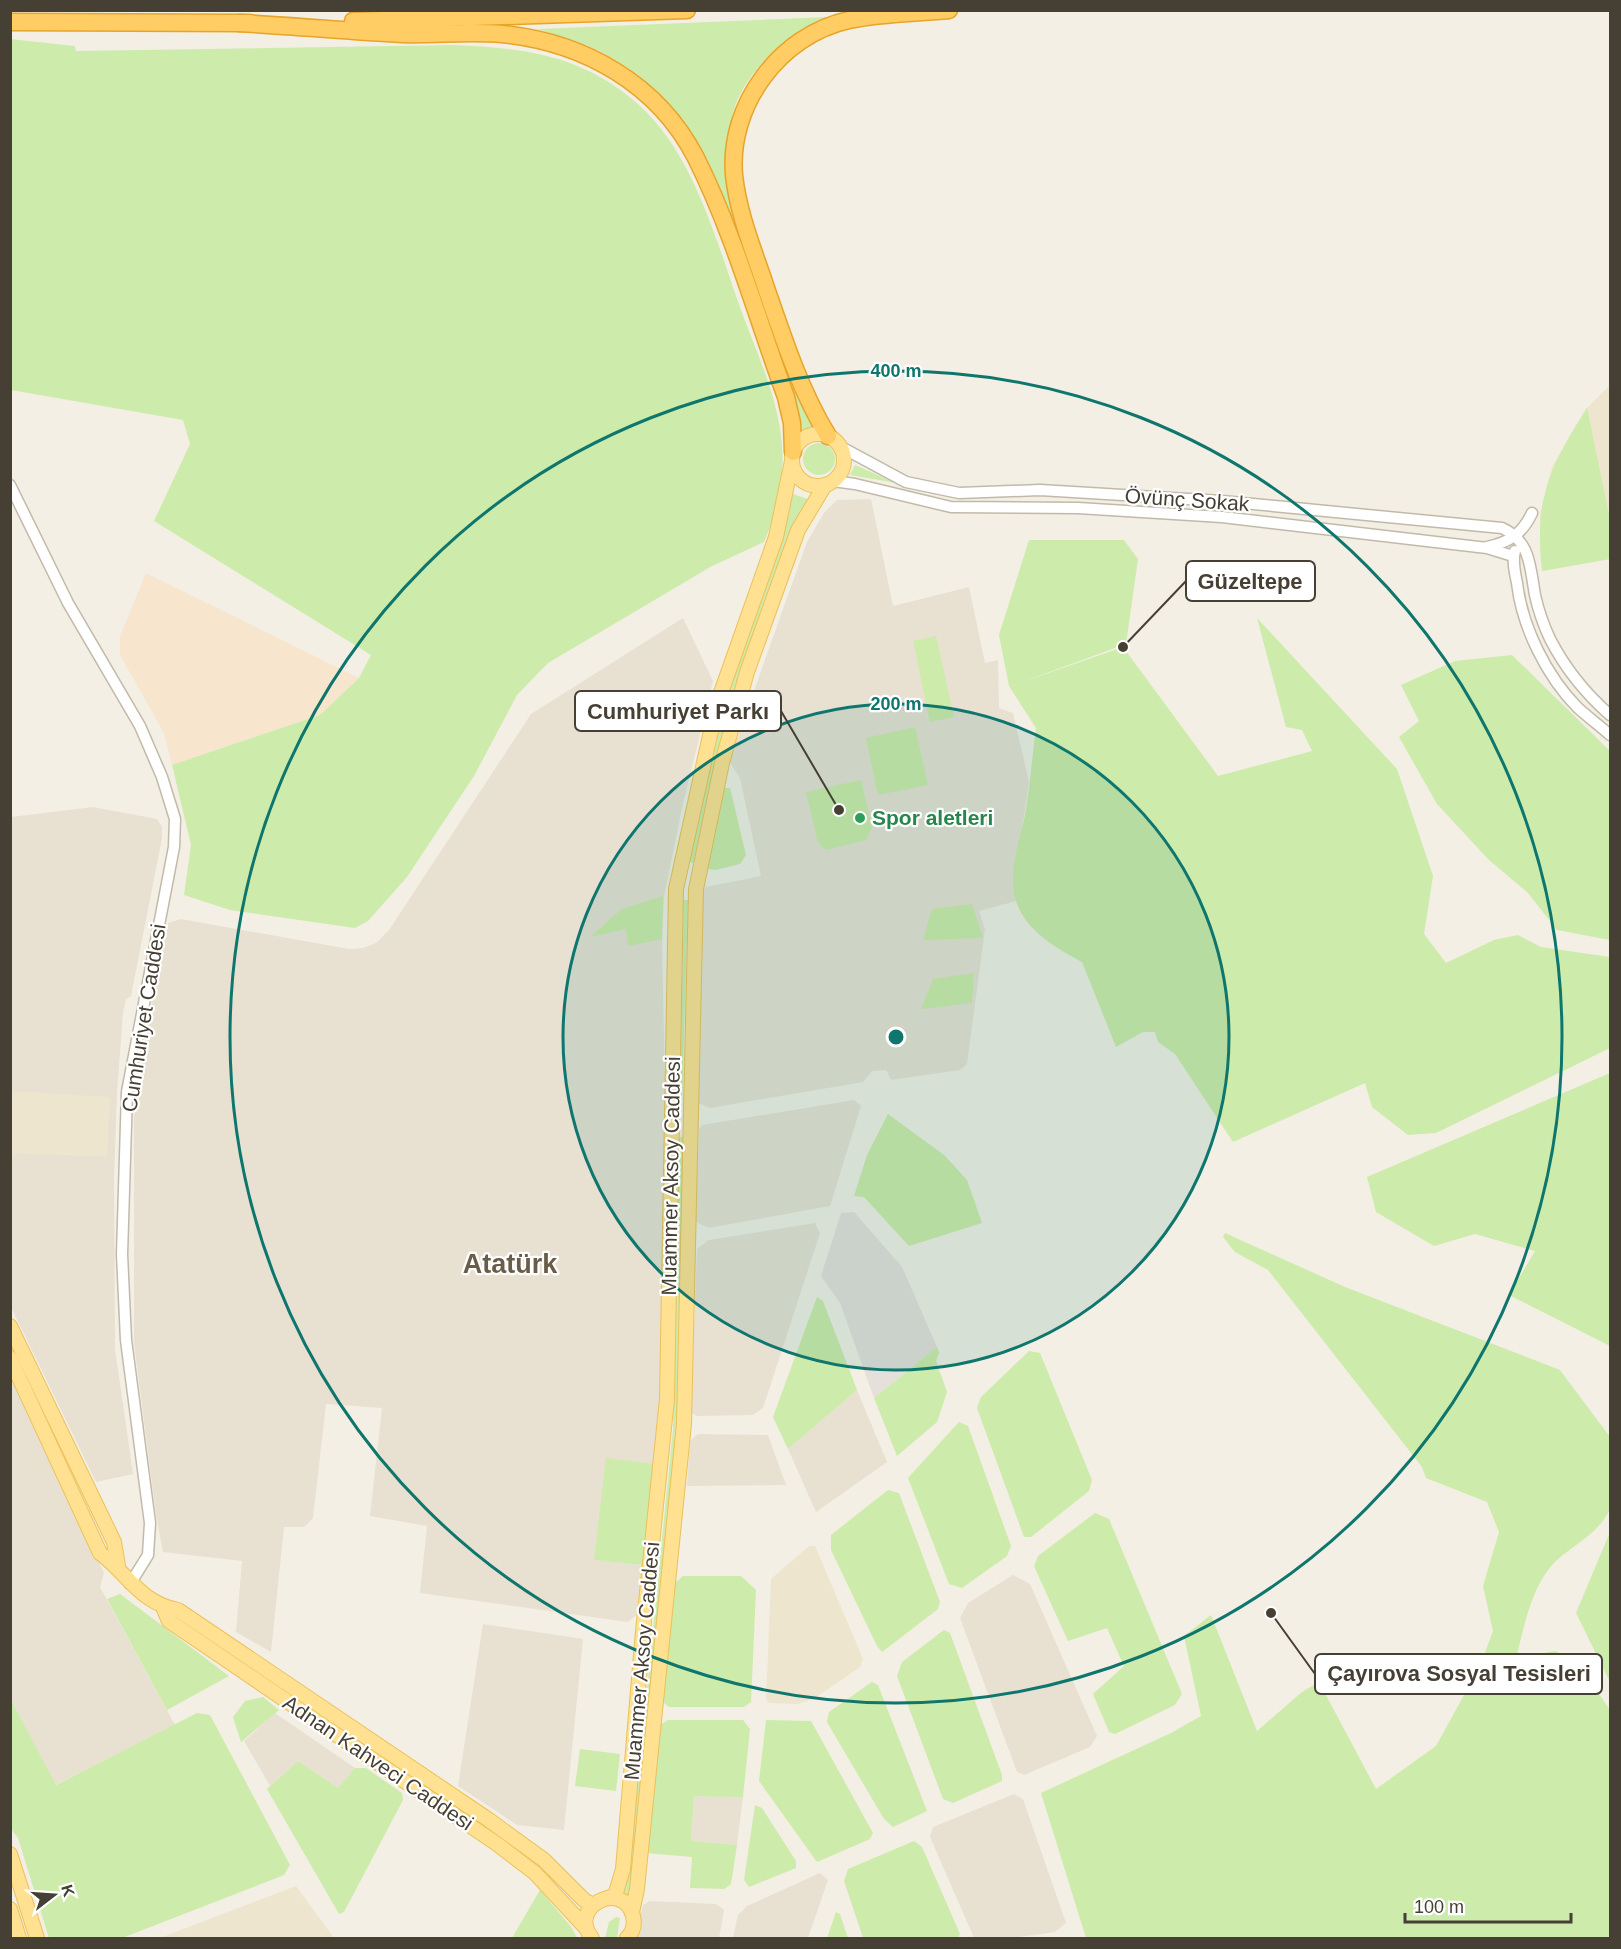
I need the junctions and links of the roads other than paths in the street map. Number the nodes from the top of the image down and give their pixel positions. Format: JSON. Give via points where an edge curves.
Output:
{"nodes":[{"id":1,"x":687,"y":10,"type":"edge"},
{"id":2,"x":949,"y":10,"type":"edge"},
{"id":3,"x":10,"y":22,"type":"edge"},
{"id":4,"x":239,"y":23,"type":"junction"},
{"id":5,"x":835,"y":441,"type":"junction"},
{"id":6,"x":793,"y":457,"type":"junction"},
{"id":7,"x":829,"y":483,"type":"junction"},
{"id":8,"x":10,"y":485,"type":"edge"},
{"id":9,"x":1532,"y":513,"type":"dead end"},
{"id":10,"x":1520,"y":540,"type":"junction"},
{"id":11,"x":1487,"y":548,"type":"junction"},
{"id":12,"x":1514,"y":556,"type":"junction"},
{"id":13,"x":1611,"y":715,"type":"edge"},
{"id":14,"x":1611,"y":735,"type":"edge"},
{"id":15,"x":10,"y":1326,"type":"edge"},
{"id":16,"x":10,"y":1358,"type":"edge"},
{"id":17,"x":118,"y":1566,"type":"junction"},
{"id":18,"x":130,"y":1584,"type":"junction"},
{"id":19,"x":163,"y":1607,"type":"junction"},
{"id":20,"x":10,"y":1854,"type":"edge"},
{"id":21,"x":607,"y":1898,"type":"junction"},
{"id":22,"x":593,"y":1905,"type":"junction"},
{"id":23,"x":10,"y":1910,"type":"edge"},
{"id":24,"x":632,"y":1912,"type":"junction"},
{"id":25,"x":590,"y":1933,"type":"edge"},
{"id":26,"x":19,"y":1938,"type":"edge"},
{"id":27,"x":37,"y":1938,"type":"edge"},
{"id":28,"x":627,"y":1938,"type":"edge"}],
"edges":[{"from":1,"to":4,"type":"highway"},
{"from":2,"to":5,"type":"highway","via":[[849,20],[821,29],[775,61],[739,124],[734,174],[740,212],[801,387]]},
{"from":3,"to":4,"type":"highway"},
{"from":4,"to":6,"type":"highway","via":[[404,34],[502,34],[556,43],[617,71],[668,116],[696,158],[786,397]]},
{"from":5,"to":6,"type":"main road","via":[[811,435],[804,438]]},
{"from":5,"to":7,"type":"main road","via":[[844,462],[839,476]]},
{"from":5,"to":10,"type":"street","name":"Övünç Sokak","via":[[906,482],[959,493],[1040,490],[1222,501],[1502,528]]},
{"from":6,"to":7,"type":"main road","via":[[800,479],[812,485]]},
{"from":6,"to":21,"type":"main road","name":"Muammer Aksoy Caddesi","via":[[776,537],[717,705],[676,889],[668,1399],[623,1869],[615,1896]]},
{"from":7,"to":11,"type":"street","name":"Övünç Sokak","via":[[855,484],[951,507],[1078,508],[1222,517]]},
{"from":7,"to":24,"type":"main road","via":[[798,530],[747,672],[722,763],[696,889],[684,1424]]},
{"from":8,"to":18,"type":"street","name":"Cumhuriyet Caddesi","via":[[68,603],[140,726],[175,819],[174,847],[127,1092],[122,1254],[126,1340],[150,1523],[148,1556]]},
{"from":9,"to":11,"type":"street","via":[[1522,532]]},
{"from":10,"to":12,"type":"street"},
{"from":10,"to":13,"type":"street","via":[[1529,557],[1535,598],[1549,637],[1567,668]]},
{"from":11,"to":12,"type":"street","name":"Övünç Sokak"},
{"from":12,"to":14,"type":"street","via":[[1526,624],[1548,668],[1577,706]]},
{"from":15,"to":17,"type":"main road","via":[[114,1542]]},
{"from":16,"to":17,"type":"main road","name":"Adnan Kahveci Caddesi","via":[[100,1553]]},
{"from":17,"to":18,"type":"main road","name":"Adnan Kahveci Caddesi"},
{"from":18,"to":19,"type":"main road","name":"Adnan Kahveci Caddesi"},
{"from":19,"to":22,"type":"main road","name":"Adnan Kahveci Caddesi","via":[[178,1610],[489,1820],[544,1860]]},
{"from":19,"to":25,"type":"main road","name":"Adnan Kahveci Caddesi","via":[[169,1621],[496,1844],[541,1880]]},
{"from":20,"to":27,"type":"main road"},
{"from":21,"to":22,"type":"main road"},
{"from":21,"to":24,"type":"main road","via":[[621,1901]]},
{"from":22,"to":25,"type":"main road","via":[[587,1916]]},
{"from":23,"to":26,"type":"main road"},
{"from":24,"to":28,"type":"main road","via":[[633,1927]]}]}
